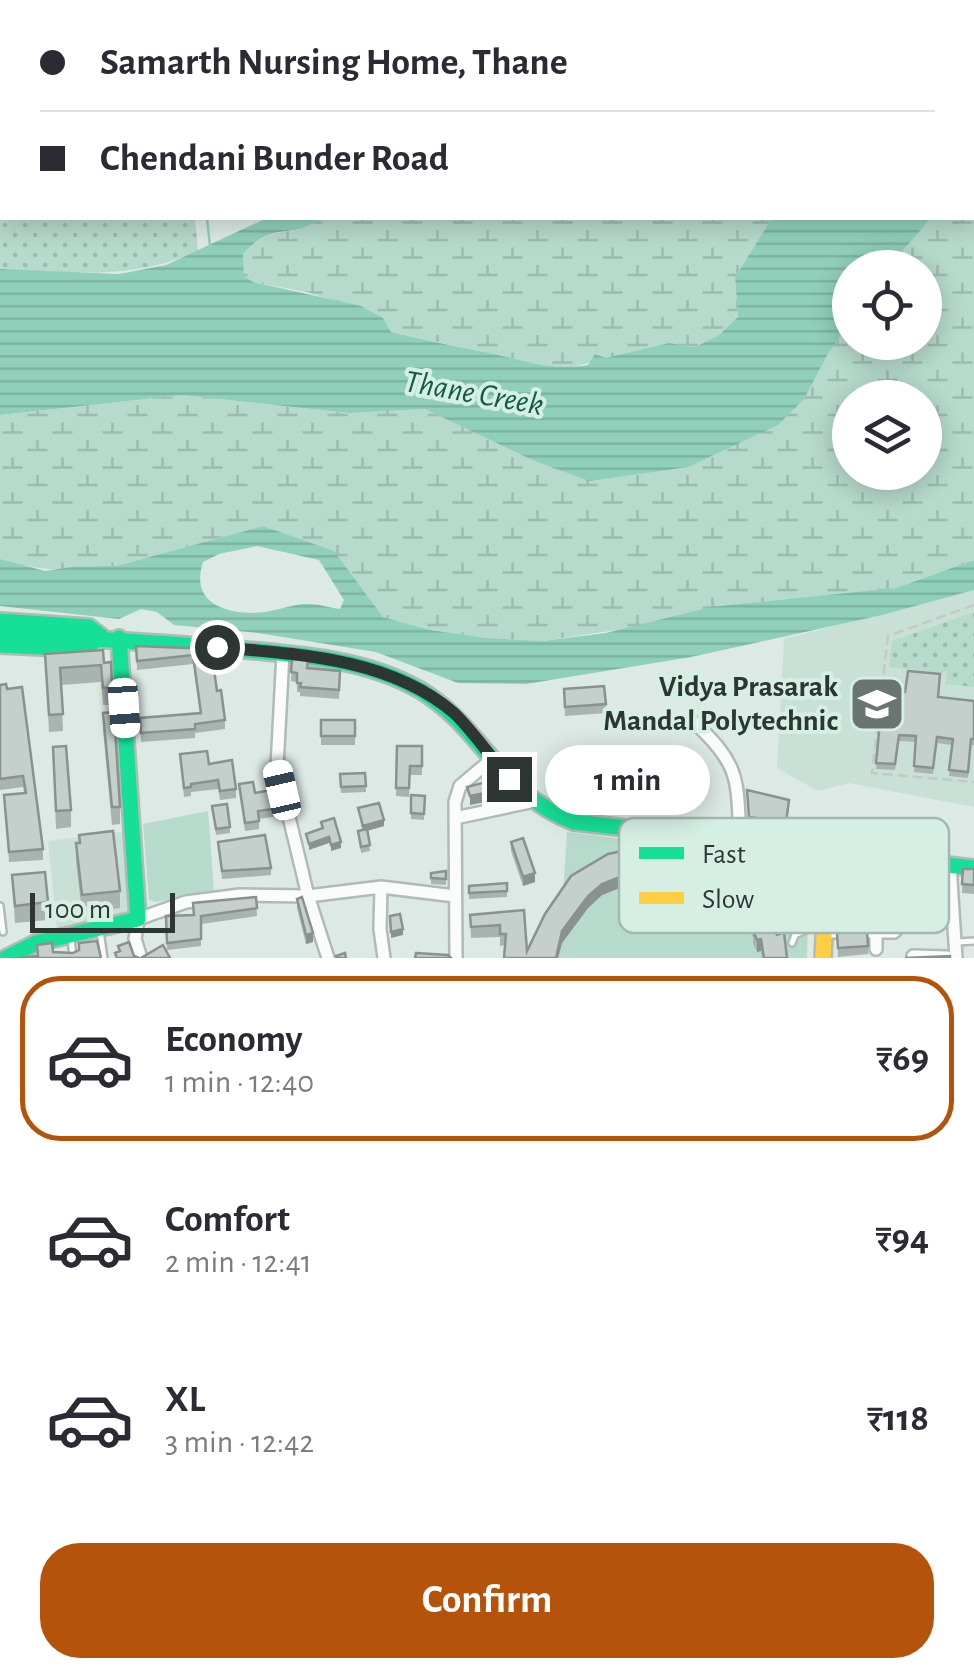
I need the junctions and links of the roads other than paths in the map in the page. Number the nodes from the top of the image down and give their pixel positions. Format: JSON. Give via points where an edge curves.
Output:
{"nodes":[{"id":1,"x":0,"y":620,"type":"edge"},
{"id":2,"x":0,"y":634,"type":"edge"},
{"id":3,"x":110,"y":638,"type":"junction"},
{"id":4,"x":0,"y":646,"type":"edge"},
{"id":5,"x":283,"y":653,"type":"junction"},
{"id":6,"x":694,"y":722,"type":"dead end"},
{"id":7,"x":492,"y":759,"type":"junction"},
{"id":8,"x":530,"y":802,"type":"junction"},
{"id":9,"x":455,"y":818,"type":"junction"},
{"id":10,"x":739,"y":818,"type":"edge"},
{"id":11,"x":619,"y":827,"type":"edge"},
{"id":12,"x":950,"y":865,"type":"joint"},
{"id":13,"x":974,"y":868,"type":"edge"},
{"id":14,"x":380,"y":887,"type":"junction"},
{"id":15,"x":308,"y":896,"type":"junction"},
{"id":16,"x":455,"y":896,"type":"junction"},
{"id":17,"x":0,"y":906,"type":"edge"},
{"id":18,"x":138,"y":919,"type":"junction"},
{"id":19,"x":100,"y":928,"type":"junction"},
{"id":20,"x":3,"y":932,"type":"dead end"},
{"id":21,"x":802,"y":933,"type":"edge"},
{"id":22,"x":824,"y":933,"type":"edge"},
{"id":23,"x":876,"y":933,"type":"edge"},
{"id":24,"x":71,"y":935,"type":"junction"},
{"id":25,"x":974,"y":941,"type":"edge"},
{"id":26,"x":955,"y":942,"type":"junction"},
{"id":27,"x":792,"y":944,"type":"dead end"},
{"id":28,"x":876,"y":949,"type":"dead end"},
{"id":29,"x":913,"y":956,"type":"edge"},
{"id":30,"x":956,"y":957,"type":"edge"},
{"id":31,"x":6,"y":958,"type":"edge"},
{"id":32,"x":74,"y":958,"type":"edge"},
{"id":33,"x":104,"y":958,"type":"edge"},
{"id":34,"x":141,"y":958,"type":"edge"},
{"id":35,"x":328,"y":958,"type":"edge"},
{"id":36,"x":384,"y":958,"type":"edge"},
{"id":37,"x":456,"y":958,"type":"edge"},
{"id":38,"x":822,"y":958,"type":"edge"}],
"edges":[{"from":1,"to":3,"type":"main road","via":[[89,627]]},
{"from":2,"to":3,"type":"main road"},
{"from":3,"to":4,"type":"main road","via":[[83,649]]},
{"from":3,"to":5,"type":"main road"},
{"from":3,"to":18,"type":"main road"},
{"from":5,"to":7,"type":"main road","via":[[358,666],[414,687],[454,714]]},
{"from":5,"to":15,"type":"street","via":[[283,748],[277,766]]},
{"from":6,"to":10,"type":"street","via":[[732,766]]},
{"from":7,"to":8,"type":"main road"},
{"from":7,"to":9,"type":"street","via":[[460,786]]},
{"from":8,"to":9,"type":"street"},
{"from":8,"to":11,"type":"main road","via":[[548,815]]},
{"from":9,"to":16,"type":"street"},
{"from":12,"to":13,"type":"main road"},
{"from":12,"to":26,"type":"street"},
{"from":14,"to":15,"type":"street"},
{"from":14,"to":16,"type":"street"},
{"from":14,"to":36,"type":"street"},
{"from":15,"to":18,"type":"street","via":[[240,894],[172,905]]},
{"from":15,"to":35,"type":"street"},
{"from":16,"to":37,"type":"street"},
{"from":17,"to":20,"type":"lane"},
{"from":18,"to":19,"type":"main road"},
{"from":18,"to":34,"type":"street"},
{"from":19,"to":24,"type":"main road"},
{"from":19,"to":33,"type":"lane"},
{"from":21,"to":27,"type":"lane"},
{"from":22,"to":38,"type":"main road"},
{"from":23,"to":28,"type":"street"},
{"from":24,"to":31,"type":"main road"},
{"from":24,"to":32,"type":"lane"},
{"from":25,"to":26,"type":"lane"},
{"from":26,"to":30,"type":"street"},
{"from":29,"to":30,"type":"street"}]}
